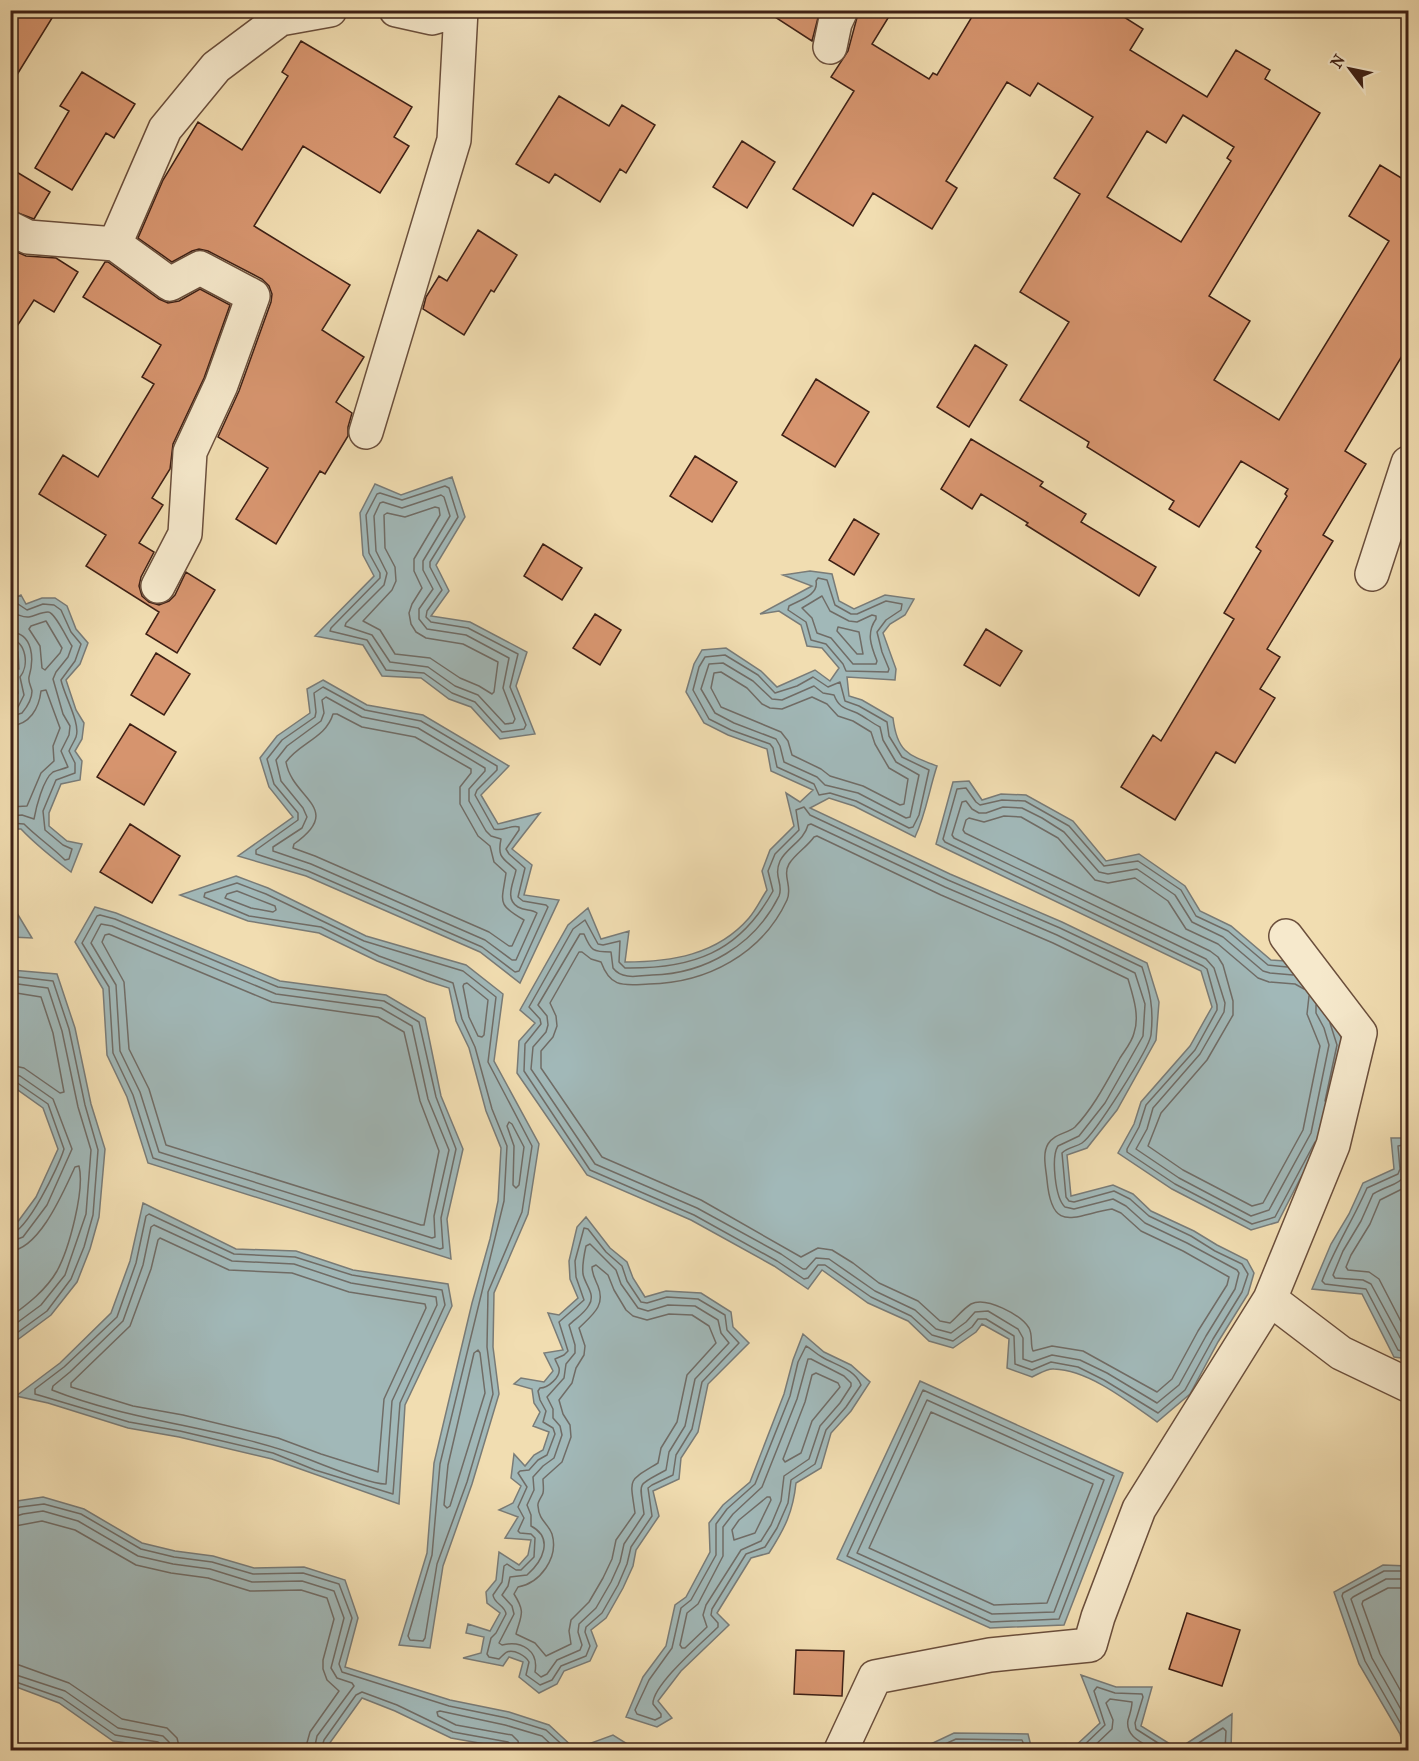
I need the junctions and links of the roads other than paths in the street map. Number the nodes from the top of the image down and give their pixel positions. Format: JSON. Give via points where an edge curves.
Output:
{"nodes":[{"id":1,"x":330,"y":10,"type":"edge"},
{"id":2,"x":396,"y":10,"type":"edge"},
{"id":3,"x":460,"y":10,"type":"edge"},
{"id":4,"x":840,"y":10,"type":"edge"},
{"id":5,"x":830,"y":47,"type":"dead end"},
{"id":6,"x":10,"y":228,"type":"edge"},
{"id":7,"x":115,"y":244,"type":"junction"},
{"id":8,"x":366,"y":432,"type":"dead end"},
{"id":9,"x":1408,"y":463,"type":"edge"},
{"id":10,"x":1372,"y":574,"type":"dead end"},
{"id":11,"x":158,"y":586,"type":"dead end"},
{"id":12,"x":1286,"y":936,"type":"dead end"},
{"id":13,"x":1270,"y":1299,"type":"junction"},
{"id":14,"x":1408,"y":1385,"type":"edge"},
{"id":15,"x":841,"y":1750,"type":"edge"}],
"edges":[{"from":1,"to":7,"type":"street","via":[[280,19],[216,67],[165,129]]},
{"from":2,"to":3,"type":"street","via":[[432,18]]},
{"from":3,"to":8,"type":"street","via":[[454,140]]},
{"from":4,"to":5,"type":"street"},
{"from":6,"to":7,"type":"street","via":[[28,237]]},
{"from":7,"to":11,"type":"street","via":[[170,284],[200,268],[253,296],[221,386],[190,452],[185,534]]},
{"from":9,"to":10,"type":"street"},
{"from":12,"to":13,"type":"street","via":[[1360,1033],[1333,1145]]},
{"from":13,"to":14,"type":"street","via":[[1341,1353]]},
{"from":13,"to":15,"type":"street","via":[[1139,1509],[1090,1645],[990,1655],[875,1677]]}]}
